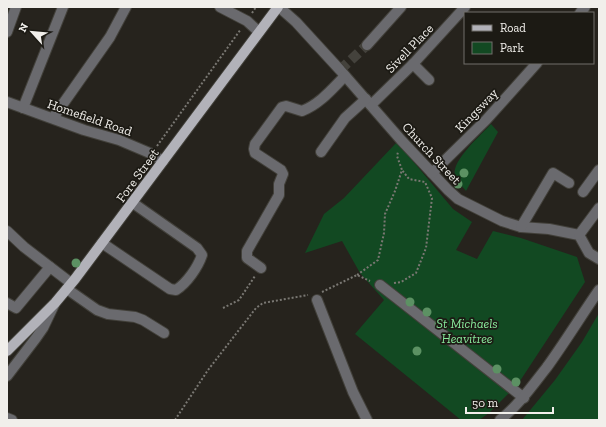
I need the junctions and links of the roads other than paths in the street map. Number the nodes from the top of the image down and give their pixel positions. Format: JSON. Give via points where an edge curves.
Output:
{"nodes":[{"id":1,"x":16,"y":7,"type":"edge"},
{"id":2,"x":63,"y":7,"type":"edge"},
{"id":3,"x":126,"y":7,"type":"edge"},
{"id":4,"x":220,"y":7,"type":"edge"},
{"id":5,"x":278,"y":7,"type":"edge"},
{"id":6,"x":401,"y":7,"type":"edge"},
{"id":7,"x":460,"y":9,"type":"edge"},
{"id":8,"x":7,"y":32,"type":"edge"},
{"id":9,"x":259,"y":32,"type":"junction"},
{"id":10,"x":367,"y":45,"type":"tunnel mouth"},
{"id":11,"x":413,"y":64,"type":"junction"},
{"id":12,"x":536,"y":64,"type":"edge"},
{"id":13,"x":343,"y":73,"type":"junction"},
{"id":14,"x":428,"y":80,"type":"dead end"},
{"id":15,"x":7,"y":102,"type":"edge"},
{"id":16,"x":368,"y":102,"type":"junction"},
{"id":17,"x":23,"y":108,"type":"junction"},
{"id":18,"x":53,"y":118,"type":"junction"},
{"id":19,"x":321,"y":152,"type":"dead end"},
{"id":20,"x":163,"y":161,"type":"junction"},
{"id":21,"x":432,"y":173,"type":"junction"},
{"id":22,"x":597,"y":176,"type":"edge"},
{"id":23,"x":569,"y":184,"type":"dead end"},
{"id":24,"x":582,"y":192,"type":"dead end"},
{"id":25,"x":132,"y":203,"type":"junction"},
{"id":26,"x":599,"y":208,"type":"edge"},
{"id":27,"x":521,"y":227,"type":"junction"},
{"id":28,"x":7,"y":231,"type":"edge"},
{"id":29,"x":579,"y":235,"type":"junction"},
{"id":30,"x":102,"y":243,"type":"junction"},
{"id":31,"x":599,"y":258,"type":"edge"},
{"id":32,"x":50,"y":267,"type":"junction"},
{"id":33,"x":261,"y":268,"type":"road end"},
{"id":34,"x":380,"y":285,"type":"road end"},
{"id":35,"x":69,"y":286,"type":"junction"},
{"id":36,"x":599,"y":290,"type":"edge"},
{"id":37,"x":318,"y":300,"type":"road end"},
{"id":38,"x":7,"y":303,"type":"edge"},
{"id":39,"x":55,"y":304,"type":"junction"},
{"id":40,"x":164,"y":333,"type":"dead end"},
{"id":41,"x":7,"y":351,"type":"edge"},
{"id":42,"x":7,"y":376,"type":"edge"},
{"id":43,"x":524,"y":398,"type":"junction"},
{"id":44,"x":7,"y":418,"type":"edge"},
{"id":45,"x":12,"y":420,"type":"edge"},
{"id":46,"x":367,"y":420,"type":"edge"},
{"id":47,"x":500,"y":420,"type":"edge"}],
"edges":[{"from":1,"to":8,"type":"street"},
{"from":2,"to":17,"type":"street"},
{"from":3,"to":18,"type":"street","via":[[110,37]]},
{"from":4,"to":9,"type":"street","via":[[247,21]]},
{"from":5,"to":9,"type":"main road","name":"Fore Street"},
{"from":5,"to":13,"type":"street","name":"Church Street","via":[[296,22]]},
{"from":6,"to":10,"type":"street"},
{"from":7,"to":11,"type":"street","name":"Sivell Place"},
{"from":9,"to":20,"type":"main road","name":"Fore Street"},
{"from":11,"to":14,"type":"street"},
{"from":11,"to":16,"type":"street","name":"Sivell Place"},
{"from":12,"to":21,"type":"street","name":"Kingsway","via":[[486,120]]},
{"from":13,"to":16,"type":"street","name":"Church Street"},
{"from":13,"to":33,"type":"street","via":[[320,102],[312,107],[302,111],[282,107],[255,144],[255,153],[283,174],[279,184],[279,195],[247,252],[247,258]]},
{"from":15,"to":17,"type":"street","name":"Homefield Road"},
{"from":16,"to":19,"type":"street","name":"Sivell Place","via":[[345,118]]},
{"from":16,"to":21,"type":"street","name":"Church Street"},
{"from":17,"to":18,"type":"street","name":"Homefield Road"},
{"from":18,"to":20,"type":"street","name":"Homefield Road","via":[[119,140]]},
{"from":20,"to":25,"type":"main road","name":"Fore Street"},
{"from":21,"to":27,"type":"street","name":"Church Street","via":[[458,199],[502,221]]},
{"from":22,"to":24,"type":"street"},
{"from":23,"to":27,"type":"street","via":[[553,173]]},
{"from":25,"to":30,"type":"main road","name":"Fore Street"},
{"from":25,"to":30,"type":"street","via":[[197,248],[202,255],[181,287],[176,290],[170,289]]},
{"from":26,"to":29,"type":"street"},
{"from":27,"to":29,"type":"street","name":"Church Street"},
{"from":28,"to":32,"type":"street"},
{"from":29,"to":31,"type":"street","via":[[589,253]]},
{"from":30,"to":35,"type":"main road","name":"Fore Street"},
{"from":32,"to":35,"type":"street"},
{"from":32,"to":38,"type":"street","via":[[16,308]]},
{"from":34,"to":43,"type":"street"},
{"from":35,"to":39,"type":"main road","name":"Fore Street"},
{"from":35,"to":40,"type":"street","via":[[97,310],[139,319]]},
{"from":36,"to":43,"type":"street"},
{"from":37,"to":46,"type":"street","via":[[353,392]]},
{"from":39,"to":41,"type":"main road","name":"Fore Street"},
{"from":39,"to":42,"type":"street","via":[[43,328]]},
{"from":43,"to":47,"type":"street"},
{"from":44,"to":45,"type":"street"}]}
